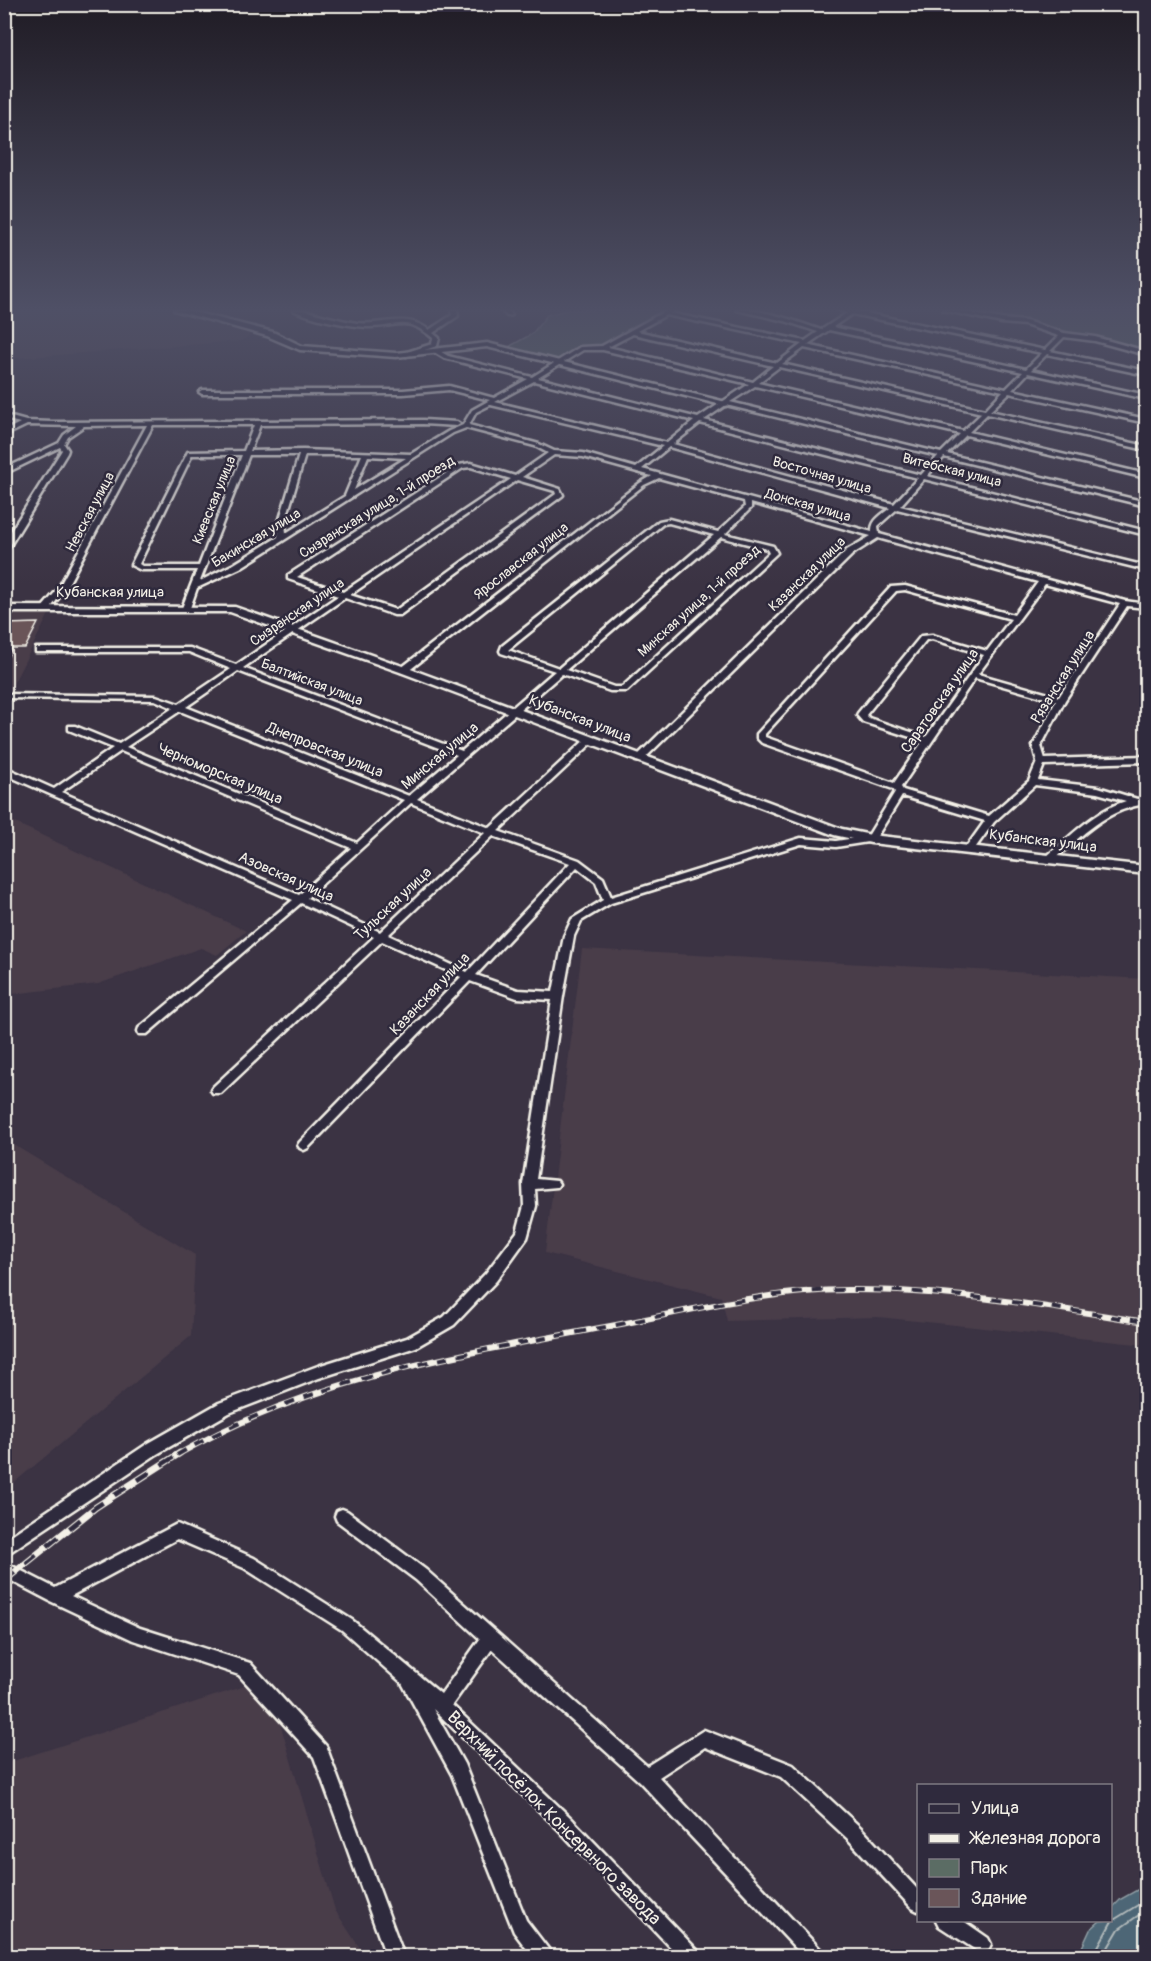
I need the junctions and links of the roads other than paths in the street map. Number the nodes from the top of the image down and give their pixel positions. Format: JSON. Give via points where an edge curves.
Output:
{"nodes":[{"id":1,"x":493,"y":402,"type":"edge"},
{"id":2,"x":496,"y":402,"type":"edge"},
{"id":3,"x":621,"y":402,"type":"edge"},
{"id":4,"x":720,"y":402,"type":"edge"},
{"id":5,"x":824,"y":402,"type":"edge"},
{"id":6,"x":941,"y":402,"type":"edge"},
{"id":7,"x":997,"y":402,"type":"edge"},
{"id":8,"x":1059,"y":402,"type":"edge"},
{"id":9,"x":726,"y":403,"type":"junction"},
{"id":10,"x":987,"y":412,"type":"junction"},
{"id":11,"x":4,"y":417,"type":"edge"},
{"id":12,"x":698,"y":421,"type":"junction"},
{"id":13,"x":1146,"y":421,"type":"edge"},
{"id":14,"x":29,"y":423,"type":"junction"},
{"id":15,"x":82,"y":423,"type":"junction"},
{"id":16,"x":152,"y":423,"type":"junction"},
{"id":17,"x":258,"y":423,"type":"junction"},
{"id":18,"x":463,"y":425,"type":"junction"},
{"id":19,"x":4,"y":434,"type":"edge"},
{"id":20,"x":966,"y":434,"type":"junction"},
{"id":21,"x":66,"y":436,"type":"junction"},
{"id":22,"x":61,"y":444,"type":"junction"},
{"id":23,"x":668,"y":446,"type":"junction"},
{"id":24,"x":1146,"y":448,"type":"edge"},
{"id":25,"x":246,"y":452,"type":"junction"},
{"id":26,"x":303,"y":452,"type":"junction"},
{"id":27,"x":553,"y":453,"type":"junction"},
{"id":28,"x":366,"y":454,"type":"junction"},
{"id":29,"x":943,"y":455,"type":"junction"},
{"id":30,"x":413,"y":456,"type":"junction"},
{"id":31,"x":637,"y":470,"type":"junction"},
{"id":32,"x":4,"y":472,"type":"edge"},
{"id":33,"x":657,"y":476,"type":"junction"},
{"id":34,"x":1146,"y":476,"type":"edge"},
{"id":35,"x":923,"y":477,"type":"junction"},
{"id":36,"x":516,"y":478,"type":"junction"},
{"id":37,"x":348,"y":496,"type":"junction"},
{"id":38,"x":747,"y":500,"type":"junction"},
{"id":39,"x":1146,"y":504,"type":"edge"},
{"id":40,"x":893,"y":507,"type":"junction"},
{"id":41,"x":875,"y":526,"type":"junction"},
{"id":42,"x":858,"y":531,"type":"junction"},
{"id":43,"x":1146,"y":533,"type":"edge"},
{"id":44,"x":718,"y":535,"type":"junction"},
{"id":45,"x":876,"y":536,"type":"junction"},
{"id":46,"x":282,"y":538,"type":"junction"},
{"id":47,"x":860,"y":545,"type":"junction"},
{"id":48,"x":4,"y":549,"type":"edge"},
{"id":49,"x":200,"y":568,"type":"junction"},
{"id":50,"x":1146,"y":568,"type":"edge"},
{"id":51,"x":1043,"y":581,"type":"junction"},
{"id":52,"x":194,"y":587,"type":"junction"},
{"id":53,"x":344,"y":596,"type":"junction"},
{"id":54,"x":1125,"y":603,"type":"junction"},
{"id":55,"x":1146,"y":604,"type":"edge"},
{"id":56,"x":186,"y":608,"type":"junction"},
{"id":57,"x":4,"y":609,"type":"edge"},
{"id":58,"x":45,"y":609,"type":"junction"},
{"id":59,"x":1017,"y":618,"type":"junction"},
{"id":60,"x":294,"y":631,"type":"junction"},
{"id":61,"x":39,"y":650,"type":"dead end"},
{"id":62,"x":989,"y":654,"type":"junction"},
{"id":63,"x":239,"y":668,"type":"junction"},
{"id":64,"x":404,"y":670,"type":"junction"},
{"id":65,"x":560,"y":672,"type":"junction"},
{"id":66,"x":973,"y":675,"type":"junction"},
{"id":67,"x":4,"y":696,"type":"edge"},
{"id":68,"x":1061,"y":700,"type":"junction"},
{"id":69,"x":182,"y":707,"type":"junction"},
{"id":70,"x":514,"y":711,"type":"junction"},
{"id":71,"x":72,"y":728,"type":"dead end"},
{"id":72,"x":590,"y":740,"type":"junction"},
{"id":73,"x":928,"y":740,"type":"junction"},
{"id":74,"x":119,"y":748,"type":"junction"},
{"id":75,"x":464,"y":755,"type":"junction"},
{"id":76,"x":639,"y":759,"type":"junction"},
{"id":77,"x":1146,"y":759,"type":"edge"},
{"id":78,"x":1041,"y":762,"type":"junction"},
{"id":79,"x":6,"y":771,"type":"edge"},
{"id":80,"x":1033,"y":782,"type":"junction"},
{"id":81,"x":898,"y":789,"type":"junction"},
{"id":82,"x":55,"y":792,"type":"junction"},
{"id":83,"x":411,"y":799,"type":"junction"},
{"id":84,"x":1134,"y":801,"type":"junction"},
{"id":85,"x":1146,"y":801,"type":"edge"},
{"id":86,"x":991,"y":820,"type":"junction"},
{"id":87,"x":816,"y":825,"type":"junction"},
{"id":88,"x":491,"y":832,"type":"junction"},
{"id":89,"x":871,"y":839,"type":"junction"},
{"id":90,"x":801,"y":841,"type":"junction"},
{"id":91,"x":357,"y":846,"type":"junction"},
{"id":92,"x":970,"y":849,"type":"junction"},
{"id":93,"x":1050,"y":858,"type":"junction"},
{"id":94,"x":576,"y":862,"type":"junction"},
{"id":95,"x":1146,"y":870,"type":"edge"},
{"id":96,"x":300,"y":899,"type":"junction"},
{"id":97,"x":608,"y":901,"type":"junction"},
{"id":98,"x":380,"y":936,"type":"junction"},
{"id":99,"x":469,"y":976,"type":"junction"},
{"id":100,"x":558,"y":996,"type":"junction"},
{"id":101,"x":143,"y":1031,"type":"dead end"},
{"id":102,"x":217,"y":1090,"type":"dead end"},
{"id":103,"x":304,"y":1145,"type":"dead end"},
{"id":104,"x":530,"y":1184,"type":"junction"},
{"id":105,"x":553,"y":1184,"type":"dead end"},
{"id":106,"x":342,"y":1516,"type":"dead end"},
{"id":107,"x":4,"y":1549,"type":"edge"},
{"id":108,"x":4,"y":1569,"type":"edge"},
{"id":109,"x":55,"y":1596,"type":"junction"},
{"id":110,"x":491,"y":1637,"type":"junction"},
{"id":111,"x":406,"y":1675,"type":"junction"},
{"id":112,"x":442,"y":1706,"type":"junction"},
{"id":113,"x":646,"y":1776,"type":"junction"},
{"id":114,"x":917,"y":1901,"type":"edge"},
{"id":115,"x":948,"y":1922,"type":"edge"},
{"id":116,"x":982,"y":1944,"type":"dead end"},
{"id":117,"x":395,"y":1956,"type":"edge"},
{"id":118,"x":543,"y":1956,"type":"edge"},
{"id":119,"x":691,"y":1956,"type":"edge"},
{"id":120,"x":815,"y":1956,"type":"edge"}],
"edges":[{"from":1,"to":18,"type":"street","name":"Бакинская улица","via":[[474,411]]},
{"from":2,"to":23,"type":"street","name":"Восточная улица"},
{"from":3,"to":12,"type":"street","name":"Витебская улица"},
{"from":4,"to":9,"type":"street"},
{"from":5,"to":20,"type":"street"},
{"from":6,"to":10,"type":"street"},
{"from":7,"to":10,"type":"street"},
{"from":8,"to":13,"type":"street"},
{"from":9,"to":12,"type":"street"},
{"from":9,"to":29,"type":"street"},
{"from":10,"to":20,"type":"street"},
{"from":10,"to":24,"type":"street"},
{"from":11,"to":14,"type":"street","name":"Донская улица"},
{"from":12,"to":23,"type":"street"},
{"from":12,"to":35,"type":"street","name":"Витебская улица"},
{"from":14,"to":15,"type":"street","name":"Донская улица"},
{"from":14,"to":19,"type":"street"},
{"from":14,"to":21,"type":"street"},
{"from":15,"to":16,"type":"street","name":"Донская улица"},
{"from":15,"to":21,"type":"street"},
{"from":16,"to":17,"type":"street","name":"Донская улица"},
{"from":16,"to":58,"type":"street","name":"Невская улица","via":[[61,590]]},
{"from":17,"to":18,"type":"street","name":"Донская улица"},
{"from":17,"to":25,"type":"street","name":"Киевская улица"},
{"from":18,"to":27,"type":"street","name":"Донская улица"},
{"from":18,"to":30,"type":"street","name":"Бакинская улица"},
{"from":20,"to":29,"type":"street"},
{"from":20,"to":34,"type":"street"},
{"from":21,"to":22,"type":"street"},
{"from":22,"to":32,"type":"street"},
{"from":22,"to":48,"type":"street","via":[[64,453]]},
{"from":23,"to":31,"type":"street"},
{"from":23,"to":40,"type":"street","name":"Восточная улица"},
{"from":25,"to":26,"type":"street"},
{"from":25,"to":49,"type":"street","name":"Киевская улица"},
{"from":25,"to":49,"type":"street","via":[[188,455],[135,565]]},
{"from":26,"to":28,"type":"street"},
{"from":26,"to":46,"type":"street","via":[[282,522]]},
{"from":27,"to":31,"type":"street","name":"Донская улица","via":[[583,455]]},
{"from":27,"to":36,"type":"street","name":"Сызранская улица"},
{"from":28,"to":30,"type":"street"},
{"from":28,"to":37,"type":"street"},
{"from":29,"to":35,"type":"street"},
{"from":29,"to":39,"type":"street"},
{"from":30,"to":37,"type":"street","name":"Бакинская улица"},
{"from":31,"to":33,"type":"street","name":"Донская улица"},
{"from":33,"to":38,"type":"street","name":"Донская улица"},
{"from":33,"to":64,"type":"street","name":"Ярославская улица"},
{"from":35,"to":40,"type":"street"},
{"from":35,"to":43,"type":"street","name":"Витебская улица"},
{"from":36,"to":53,"type":"street","name":"Сызранская улица"},
{"from":36,"to":53,"type":"street","name":"Сызранская улица, 1-й проезд","via":[[558,490],[560,495],[401,611],[392,612]]},
{"from":36,"to":53,"type":"street","name":"Сызранская улица, 1-й проезд","via":[[471,465],[461,466],[292,574],[291,578]]},
{"from":37,"to":46,"type":"street","name":"Бакинская улица"},
{"from":38,"to":42,"type":"street","name":"Донская улица"},
{"from":38,"to":44,"type":"street","name":"Минская улица","via":[[749,507]]},
{"from":40,"to":41,"type":"street"},
{"from":40,"to":50,"type":"street","name":"Восточная улица"},
{"from":41,"to":42,"type":"street"},
{"from":41,"to":45,"type":"street"},
{"from":42,"to":45,"type":"street","name":"Донская улица"},
{"from":42,"to":47,"type":"street"},
{"from":44,"to":65,"type":"street","name":"Минская улица"},
{"from":44,"to":65,"type":"street","name":"Минская улица, 1-й проезд","via":[[661,522],[505,648],[507,653]]},
{"from":44,"to":65,"type":"street","name":"Минская улица, 1-й проезд","via":[[770,548],[773,553],[624,689]]},
{"from":45,"to":47,"type":"street","name":"Казанская улица"},
{"from":45,"to":51,"type":"street","name":"Донская улица"},
{"from":46,"to":52,"type":"street","name":"Бакинская улица"},
{"from":47,"to":76,"type":"street","name":"Казанская улица"},
{"from":49,"to":52,"type":"street","name":"Киевская улица"},
{"from":51,"to":54,"type":"street","name":"Донская улица"},
{"from":51,"to":59,"type":"street","name":"Саратовская улица"},
{"from":52,"to":56,"type":"street"},
{"from":53,"to":60,"type":"street","name":"Сызранская улица"},
{"from":54,"to":55,"type":"street","name":"Донская улица"},
{"from":54,"to":68,"type":"street","name":"Рязанская улица"},
{"from":56,"to":58,"type":"street","name":"Кубанская улица"},
{"from":56,"to":60,"type":"street","name":"Кубанская улица","via":[[231,609]]},
{"from":57,"to":58,"type":"street","name":"Кубанская улица"},
{"from":59,"to":62,"type":"street","name":"Саратовская улица"},
{"from":59,"to":81,"type":"street","via":[[905,588],[894,589],[761,734],[765,741]]},
{"from":60,"to":63,"type":"street","name":"Сызранская улица"},
{"from":60,"to":64,"type":"street","name":"Кубанская улица"},
{"from":61,"to":63,"type":"street","name":"Балтийская улица","via":[[190,650]]},
{"from":62,"to":66,"type":"street","name":"Саратовская улица"},
{"from":62,"to":73,"type":"street","via":[[924,638],[861,715]]},
{"from":63,"to":69,"type":"street","name":"Сызранская улица"},
{"from":63,"to":75,"type":"street","name":"Балтийская улица"},
{"from":64,"to":70,"type":"street","name":"Кубанская улица"},
{"from":65,"to":70,"type":"street","name":"Минская улица"},
{"from":66,"to":68,"type":"street"},
{"from":66,"to":73,"type":"street","name":"Саратовская улица"},
{"from":67,"to":69,"type":"street","name":"Днепровская улица","via":[[156,698]]},
{"from":68,"to":78,"type":"street","name":"Рязанская улица","via":[[1036,746]]},
{"from":69,"to":74,"type":"street","name":"Сызранская улица"},
{"from":69,"to":83,"type":"street","name":"Днепровская улица"},
{"from":70,"to":72,"type":"street","name":"Кубанская улица"},
{"from":70,"to":75,"type":"street","name":"Минская улица"},
{"from":71,"to":74,"type":"street","name":"Черноморская улица"},
{"from":72,"to":76,"type":"street","name":"Кубанская улица"},
{"from":72,"to":88,"type":"street","name":"Тульская улица"},
{"from":73,"to":81,"type":"street","name":"Саратовская улица"},
{"from":74,"to":82,"type":"street","name":"Сызранская улица"},
{"from":74,"to":91,"type":"street","name":"Черноморская улица"},
{"from":75,"to":83,"type":"street","name":"Минская улица"},
{"from":76,"to":87,"type":"street","name":"Кубанская улица"},
{"from":77,"to":78,"type":"street"},
{"from":78,"to":80,"type":"street","name":"Рязанская улица"},
{"from":79,"to":82,"type":"street","name":"Азовская улица"},
{"from":80,"to":84,"type":"street","via":[[1098,790]]},
{"from":80,"to":86,"type":"street","name":"Рязанская улица"},
{"from":81,"to":86,"type":"street"},
{"from":81,"to":89,"type":"street","name":"Саратовская улица"},
{"from":82,"to":96,"type":"street","name":"Азовская улица"},
{"from":83,"to":88,"type":"street","name":"Днепровская улица"},
{"from":83,"to":91,"type":"street","name":"Минская улица"},
{"from":84,"to":85,"type":"street"},
{"from":84,"to":93,"type":"street","via":[[1099,817]]},
{"from":86,"to":92,"type":"street","name":"Рязанская улица"},
{"from":87,"to":89,"type":"street","name":"Кубанская улица"},
{"from":87,"to":90,"type":"street"},
{"from":88,"to":94,"type":"street","name":"Днепровская улица"},
{"from":88,"to":98,"type":"street","name":"Тульская улица"},
{"from":89,"to":90,"type":"street","via":[[836,844]]},
{"from":89,"to":92,"type":"street","name":"Кубанская улица"},
{"from":90,"to":97,"type":"street"},
{"from":91,"to":96,"type":"street","name":"Минская улица"},
{"from":92,"to":93,"type":"street","name":"Кубанская улица"},
{"from":93,"to":95,"type":"street","name":"Кубанская улица"},
{"from":94,"to":97,"type":"street","name":"Днепровская улица","via":[[600,880]]},
{"from":94,"to":99,"type":"street","name":"Казанская улица"},
{"from":96,"to":98,"type":"street","name":"Азовская улица"},
{"from":96,"to":101,"type":"street","name":"Минская улица"},
{"from":97,"to":100,"type":"street","via":[[577,919],[569,936]]},
{"from":98,"to":99,"type":"street","name":"Азовская улица"},
{"from":98,"to":102,"type":"street","name":"Тульская улица"},
{"from":99,"to":100,"type":"street","name":"Азовская улица","via":[[517,994]]},
{"from":99,"to":103,"type":"street","name":"Казанская улица"},
{"from":100,"to":104,"type":"street"},
{"from":104,"to":105,"type":"street"},
{"from":104,"to":107,"type":"street","via":[[530,1206],[523,1234],[491,1277],[449,1321],[411,1342],[224,1408],[152,1449]]},
{"from":106,"to":110,"type":"street","via":[[422,1575]]},
{"from":108,"to":109,"type":"street"},
{"from":109,"to":111,"type":"street","name":"Верхний посёлок Консервного завода","via":[[177,1531],[249,1563],[346,1625]]},
{"from":109,"to":117,"type":"street","via":[[138,1635],[244,1669],[320,1752]]},
{"from":110,"to":112,"type":"street","name":"Верхний посёлок Консервного завода"},
{"from":110,"to":113,"type":"street"},
{"from":111,"to":112,"type":"street","name":"Верхний посёлок Консервного завода"},
{"from":111,"to":118,"type":"street","name":"Верхний посёлок Консервного завода","via":[[458,1770],[520,1926]]},
{"from":112,"to":119,"type":"street","name":"Верхний посёлок Консервного завода","via":[[565,1824]]},
{"from":113,"to":114,"type":"street","via":[[704,1738],[787,1771],[854,1833]]},
{"from":113,"to":120,"type":"street"},
{"from":115,"to":116,"type":"street"}]}
